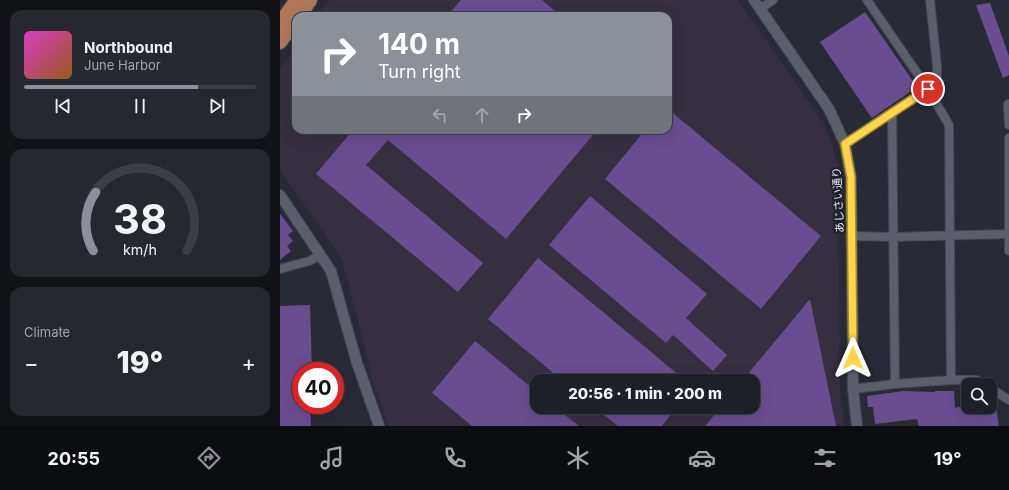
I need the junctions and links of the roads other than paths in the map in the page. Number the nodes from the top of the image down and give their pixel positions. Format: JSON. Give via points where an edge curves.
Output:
{"nodes":[{"id":1,"x":297,"y":0,"type":"edge"},
{"id":2,"x":310,"y":0,"type":"edge"},
{"id":3,"x":754,"y":0,"type":"edge"},
{"id":4,"x":773,"y":0,"type":"edge"},
{"id":5,"x":867,"y":0,"type":"edge"},
{"id":6,"x":930,"y":0,"type":"edge"},
{"id":7,"x":760,"y":9,"type":"junction"},
{"id":8,"x":302,"y":12,"type":"edge"},
{"id":9,"x":280,"y":23,"type":"edge"},
{"id":10,"x":292,"y":26,"type":"edge"},
{"id":11,"x":280,"y":42,"type":"edge"},
{"id":12,"x":928,"y":89,"type":"junction"},
{"id":13,"x":1008,"y":104,"type":"edge"},
{"id":14,"x":892,"y":112,"type":"junction"},
{"id":15,"x":1009,"y":125,"type":"edge"},
{"id":16,"x":1009,"y":138,"type":"edge"},
{"id":17,"x":845,"y":144,"type":"junction"},
{"id":18,"x":280,"y":195,"type":"edge"},
{"id":19,"x":1008,"y":234,"type":"edge"},
{"id":20,"x":852,"y":236,"type":"junction"},
{"id":21,"x":951,"y":236,"type":"junction"},
{"id":22,"x":893,"y":237,"type":"junction"},
{"id":23,"x":1009,"y":251,"type":"edge"},
{"id":24,"x":321,"y":255,"type":"junction"},
{"id":25,"x":280,"y":268,"type":"edge"},
{"id":26,"x":951,"y":380,"type":"junction"},
{"id":27,"x":961,"y":380,"type":"edge"},
{"id":28,"x":895,"y":384,"type":"junction"},
{"id":29,"x":853,"y":389,"type":"junction"},
{"id":30,"x":997,"y":392,"type":"edge"},
{"id":31,"x":1009,"y":400,"type":"edge"},
{"id":32,"x":379,"y":426,"type":"edge"},
{"id":33,"x":857,"y":426,"type":"edge"}],
"edges":[{"from":1,"to":9,"type":"highway"},
{"from":2,"to":8,"type":"highway"},
{"from":3,"to":7,"type":"street","name":"あじさい通り"},
{"from":4,"to":7,"type":"street"},
{"from":5,"to":12,"type":"street"},
{"from":6,"to":12,"type":"street","via":[[937,80],[935,87]]},
{"from":7,"to":17,"type":"street","name":"あじさい通り","via":[[829,109]]},
{"from":10,"to":11,"type":"highway"},
{"from":12,"to":14,"type":"street"},
{"from":12,"to":21,"type":"street","via":[[949,125]]},
{"from":13,"to":15,"type":"street"},
{"from":14,"to":17,"type":"street"},
{"from":14,"to":22,"type":"street"},
{"from":16,"to":19,"type":"street"},
{"from":17,"to":20,"type":"street","name":"あじさい通り","via":[[851,177]]},
{"from":18,"to":24,"type":"street"},
{"from":19,"to":21,"type":"street"},
{"from":19,"to":23,"type":"street"},
{"from":20,"to":22,"type":"street"},
{"from":20,"to":29,"type":"street","name":"あじさい通り"},
{"from":21,"to":22,"type":"street"},
{"from":21,"to":26,"type":"street"},
{"from":22,"to":28,"type":"street"},
{"from":24,"to":25,"type":"street","via":[[309,261]]},
{"from":24,"to":32,"type":"street","via":[[331,271],[357,363]]},
{"from":26,"to":27,"type":"street"},
{"from":26,"to":28,"type":"street"},
{"from":28,"to":29,"type":"street"},
{"from":29,"to":33,"type":"street","name":"あじさい通り"},
{"from":30,"to":31,"type":"street"}]}
